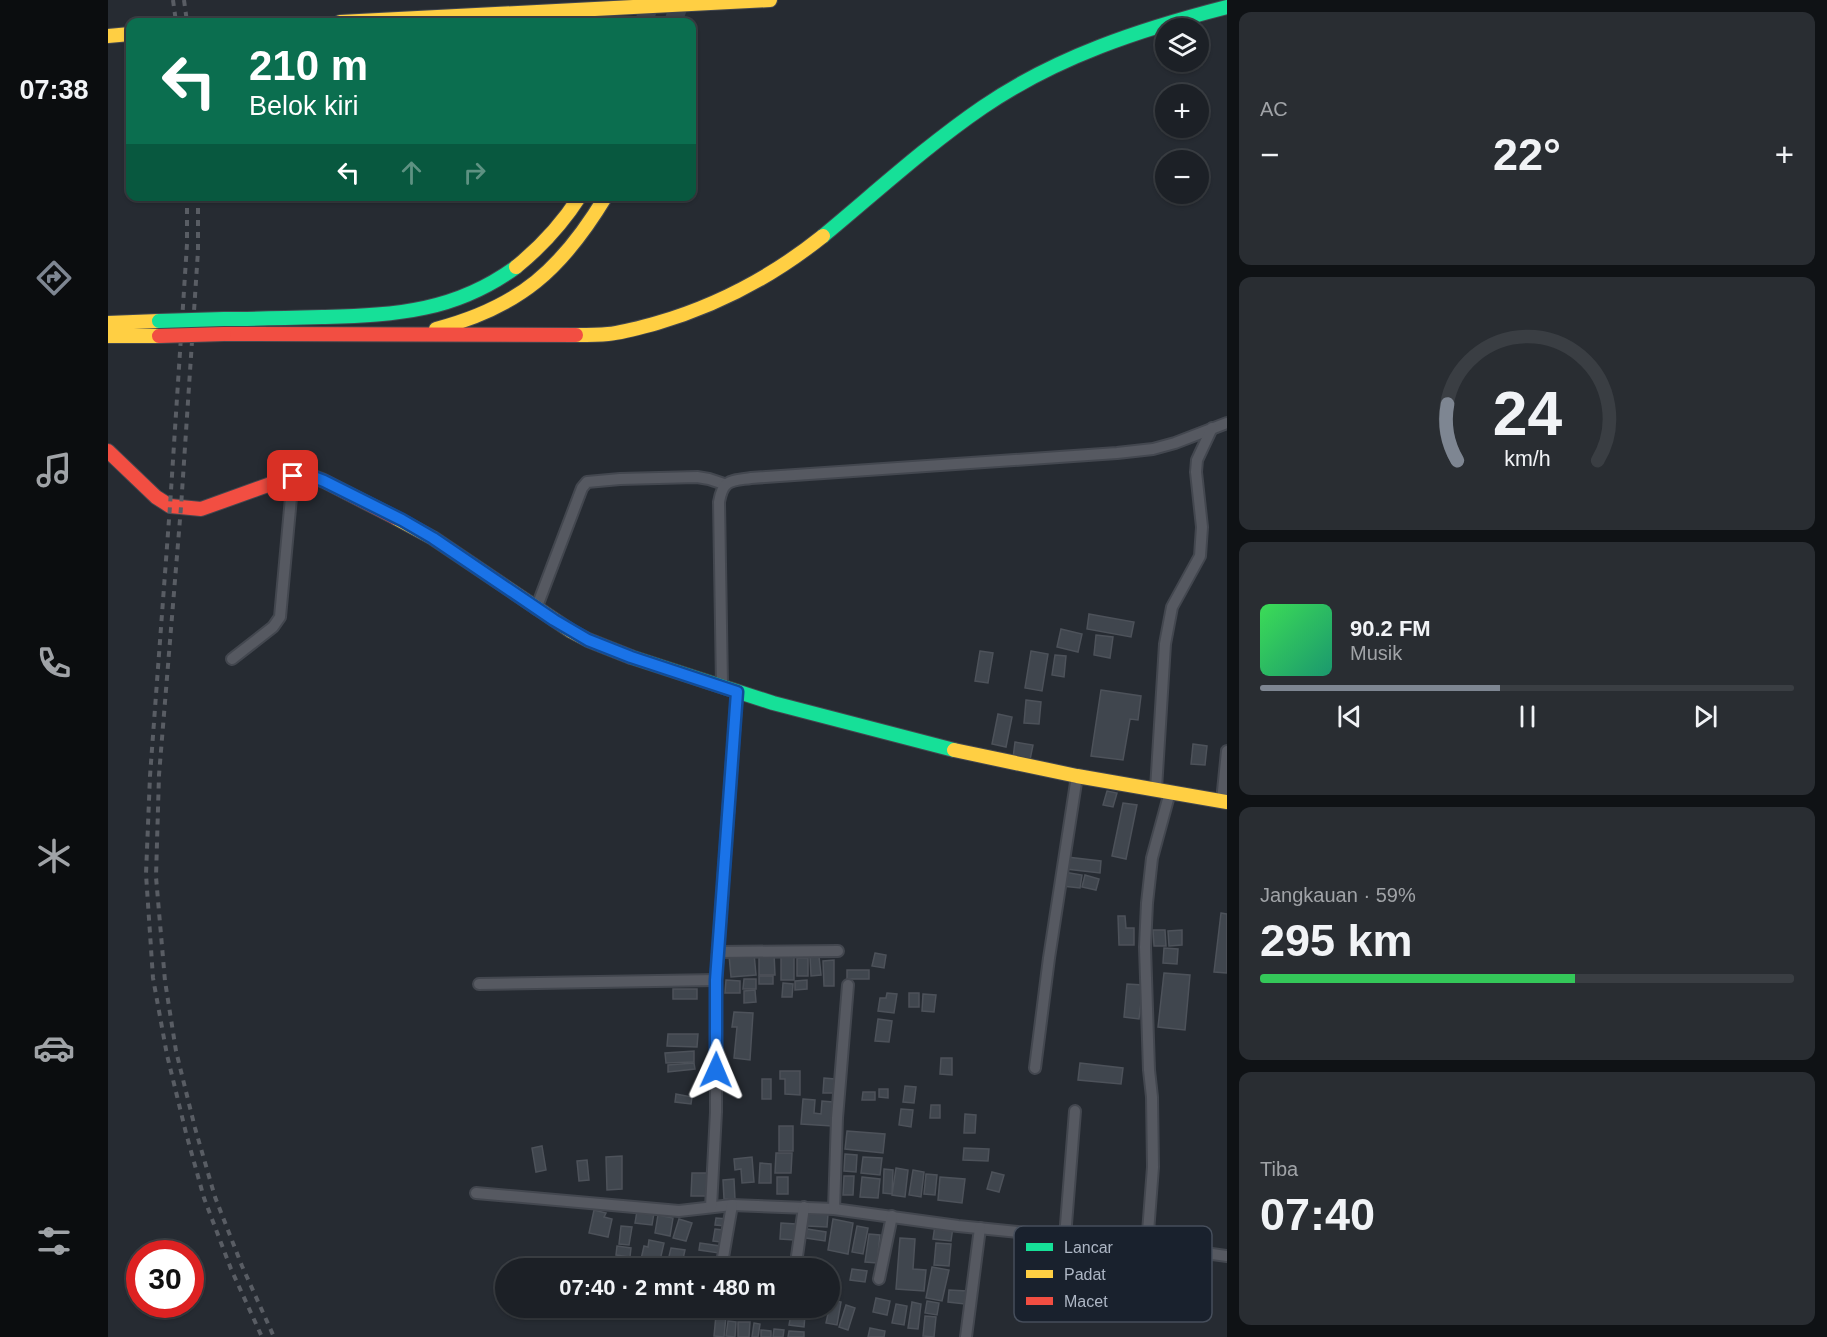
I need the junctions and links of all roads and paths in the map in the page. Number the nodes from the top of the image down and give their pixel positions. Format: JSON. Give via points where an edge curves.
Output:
{"nodes":[{"id":1,"x":770,"y":0,"type":"edge"},
{"id":2,"x":1227,"y":7,"type":"edge"},
{"id":3,"x":418,"y":18,"type":"edge"},
{"id":4,"x":126,"y":34,"type":"edge"},
{"id":5,"x":108,"y":36,"type":"edge"},
{"id":6,"x":577,"y":201,"type":"edge"},
{"id":7,"x":603,"y":201,"type":"edge"},
{"id":8,"x":108,"y":323,"type":"edge"},
{"id":9,"x":361,"y":334,"type":"junction"},
{"id":10,"x":108,"y":336,"type":"edge"},
{"id":11,"x":1227,"y":423,"type":"edge"},
{"id":12,"x":1212,"y":428,"type":"junction"},
{"id":13,"x":108,"y":451,"type":"edge"},
{"id":14,"x":293,"y":476,"type":"junction"},
{"id":15,"x":724,"y":484,"type":"junction"},
{"id":16,"x":536,"y":609,"type":"junction"},
{"id":17,"x":232,"y":659,"type":"dead end"},
{"id":18,"x":722,"y":686,"type":"junction"},
{"id":19,"x":737,"y":692,"type":"junction"},
{"id":20,"x":1227,"y":751,"type":"edge"},
{"id":21,"x":1077,"y":776,"type":"junction"},
{"id":22,"x":1163,"y":790,"type":"junction"},
{"id":23,"x":1225,"y":802,"type":"edge"},
{"id":24,"x":838,"y":951,"type":"dead end"},
{"id":25,"x":718,"y":952,"type":"junction"},
{"id":26,"x":716,"y":980,"type":"junction"},
{"id":27,"x":479,"y":984,"type":"dead end"},
{"id":28,"x":848,"y":985,"type":"dead end"},
{"id":29,"x":1035,"y":1068,"type":"dead end"},
{"id":30,"x":1076,"y":1111,"type":"dead end"},
{"id":31,"x":476,"y":1193,"type":"dead end"},
{"id":32,"x":732,"y":1205,"type":"junction"},
{"id":33,"x":711,"y":1207,"type":"junction"},
{"id":34,"x":804,"y":1207,"type":"junction"},
{"id":35,"x":834,"y":1209,"type":"junction"},
{"id":36,"x":892,"y":1216,"type":"junction"},
{"id":37,"x":1066,"y":1226,"type":"edge"},
{"id":38,"x":1148,"y":1226,"type":"edge"},
{"id":39,"x":980,"y":1228,"type":"junction"},
{"id":40,"x":1014,"y":1232,"type":"edge"},
{"id":41,"x":1212,"y":1254,"type":"edge"},
{"id":42,"x":797,"y":1256,"type":"dead end"},
{"id":43,"x":1227,"y":1256,"type":"edge"},
{"id":44,"x":722,"y":1258,"type":"edge"},
{"id":45,"x":879,"y":1279,"type":"dead end"},
{"id":46,"x":966,"y":1337,"type":"edge"}],
"edges":[{"from":1,"to":3,"type":"main road"},
{"from":2,"to":9,"type":"main road","via":[[1105,45],[1024,82],[932,144],[785,265],[721,300],[678,317],[610,334]]},
{"from":4,"to":5,"type":"main road"},
{"from":6,"to":8,"type":"main road","bridge":true,"via":[[530,257],[493,283],[447,303],[377,315]]},
{"from":7,"to":9,"type":"main road","via":[[570,250],[513,298],[474,318],[446,326]]},
{"from":9,"to":10,"type":"main road","bridge":true},
{"from":11,"to":12,"type":"street"},
{"from":12,"to":15,"type":"street","via":[[1153,449],[751,478]]},
{"from":12,"to":22,"type":"street","via":[[1197,460],[1200,556],[1176,596],[1166,633]]},
{"from":13,"to":14,"type":"main road","via":[[156,498],[170,506],[201,509]]},
{"from":14,"to":16,"type":"main road","via":[[324,481],[402,520]]},
{"from":14,"to":17,"type":"street","via":[[280,617]]},
{"from":15,"to":16,"type":"street","via":[[697,477],[587,482]]},
{"from":15,"to":18,"type":"street","via":[[719,502]]},
{"from":16,"to":18,"type":"main road","via":[[598,644]]},
{"from":18,"to":19,"type":"main road"},
{"from":19,"to":21,"type":"main road","via":[[969,754]]},
{"from":19,"to":25,"type":"street"},
{"from":20,"to":23,"type":"street"},
{"from":21,"to":22,"type":"main road"},
{"from":21,"to":29,"type":"street"},
{"from":22,"to":23,"type":"main road"},
{"from":22,"to":38,"type":"street","via":[[1152,858],[1145,947],[1153,1167]]},
{"from":24,"to":25,"type":"street"},
{"from":25,"to":26,"type":"street"},
{"from":26,"to":27,"type":"street"},
{"from":26,"to":33,"type":"street"},
{"from":28,"to":35,"type":"street"},
{"from":30,"to":37,"type":"street"},
{"from":31,"to":33,"type":"street","via":[[679,1211]]},
{"from":32,"to":33,"type":"street"},
{"from":32,"to":34,"type":"street"},
{"from":32,"to":44,"type":"street"},
{"from":34,"to":35,"type":"street"},
{"from":34,"to":42,"type":"street"},
{"from":35,"to":36,"type":"street"},
{"from":36,"to":39,"type":"street"},
{"from":36,"to":45,"type":"street"},
{"from":39,"to":40,"type":"street"},
{"from":39,"to":46,"type":"street"},
{"from":41,"to":43,"type":"street"}]}
